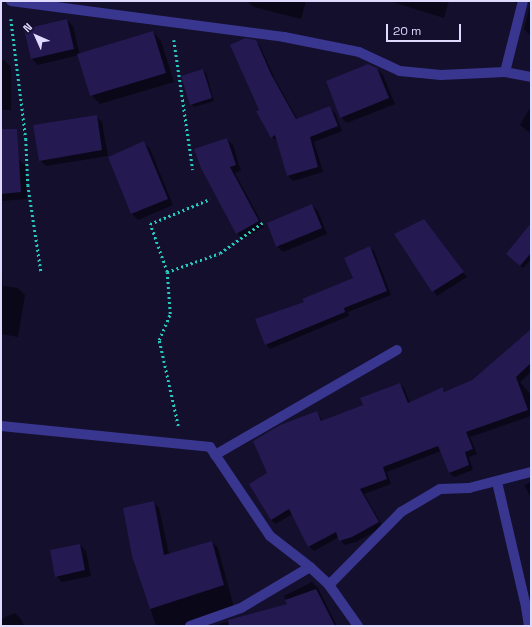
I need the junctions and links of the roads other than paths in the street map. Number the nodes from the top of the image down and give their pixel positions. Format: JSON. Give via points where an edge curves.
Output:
{"nodes":[{"id":1,"x":11,"y":1,"type":"edge"},
{"id":2,"x":524,"y":1,"type":"edge"},
{"id":3,"x":505,"y":72,"type":"junction"},
{"id":4,"x":531,"y":77,"type":"edge"},
{"id":5,"x":397,"y":350,"type":"dead end"},
{"id":6,"x":1,"y":426,"type":"edge"},
{"id":7,"x":215,"y":456,"type":"junction"},
{"id":8,"x":531,"y":472,"type":"edge"},
{"id":9,"x":497,"y":482,"type":"junction"},
{"id":10,"x":310,"y":568,"type":"junction"},
{"id":11,"x":329,"y":585,"type":"junction"},
{"id":12,"x":190,"y":626,"type":"edge"},
{"id":13,"x":358,"y":626,"type":"edge"},
{"id":14,"x":529,"y":626,"type":"edge"}],
"edges":[{"from":1,"to":3,"type":"street","via":[[284,37],[359,52],[400,71],[441,75]]},
{"from":2,"to":3,"type":"street"},
{"from":3,"to":4,"type":"street"},
{"from":5,"to":7,"type":"street"},
{"from":6,"to":7,"type":"street","via":[[210,447]]},
{"from":7,"to":10,"type":"street","via":[[270,536]]},
{"from":8,"to":9,"type":"street"},
{"from":9,"to":11,"type":"street","via":[[469,488],[440,489],[401,512]]},
{"from":9,"to":14,"type":"street"},
{"from":10,"to":11,"type":"street"},
{"from":10,"to":12,"type":"street","via":[[241,608]]},
{"from":11,"to":13,"type":"street"}]}
